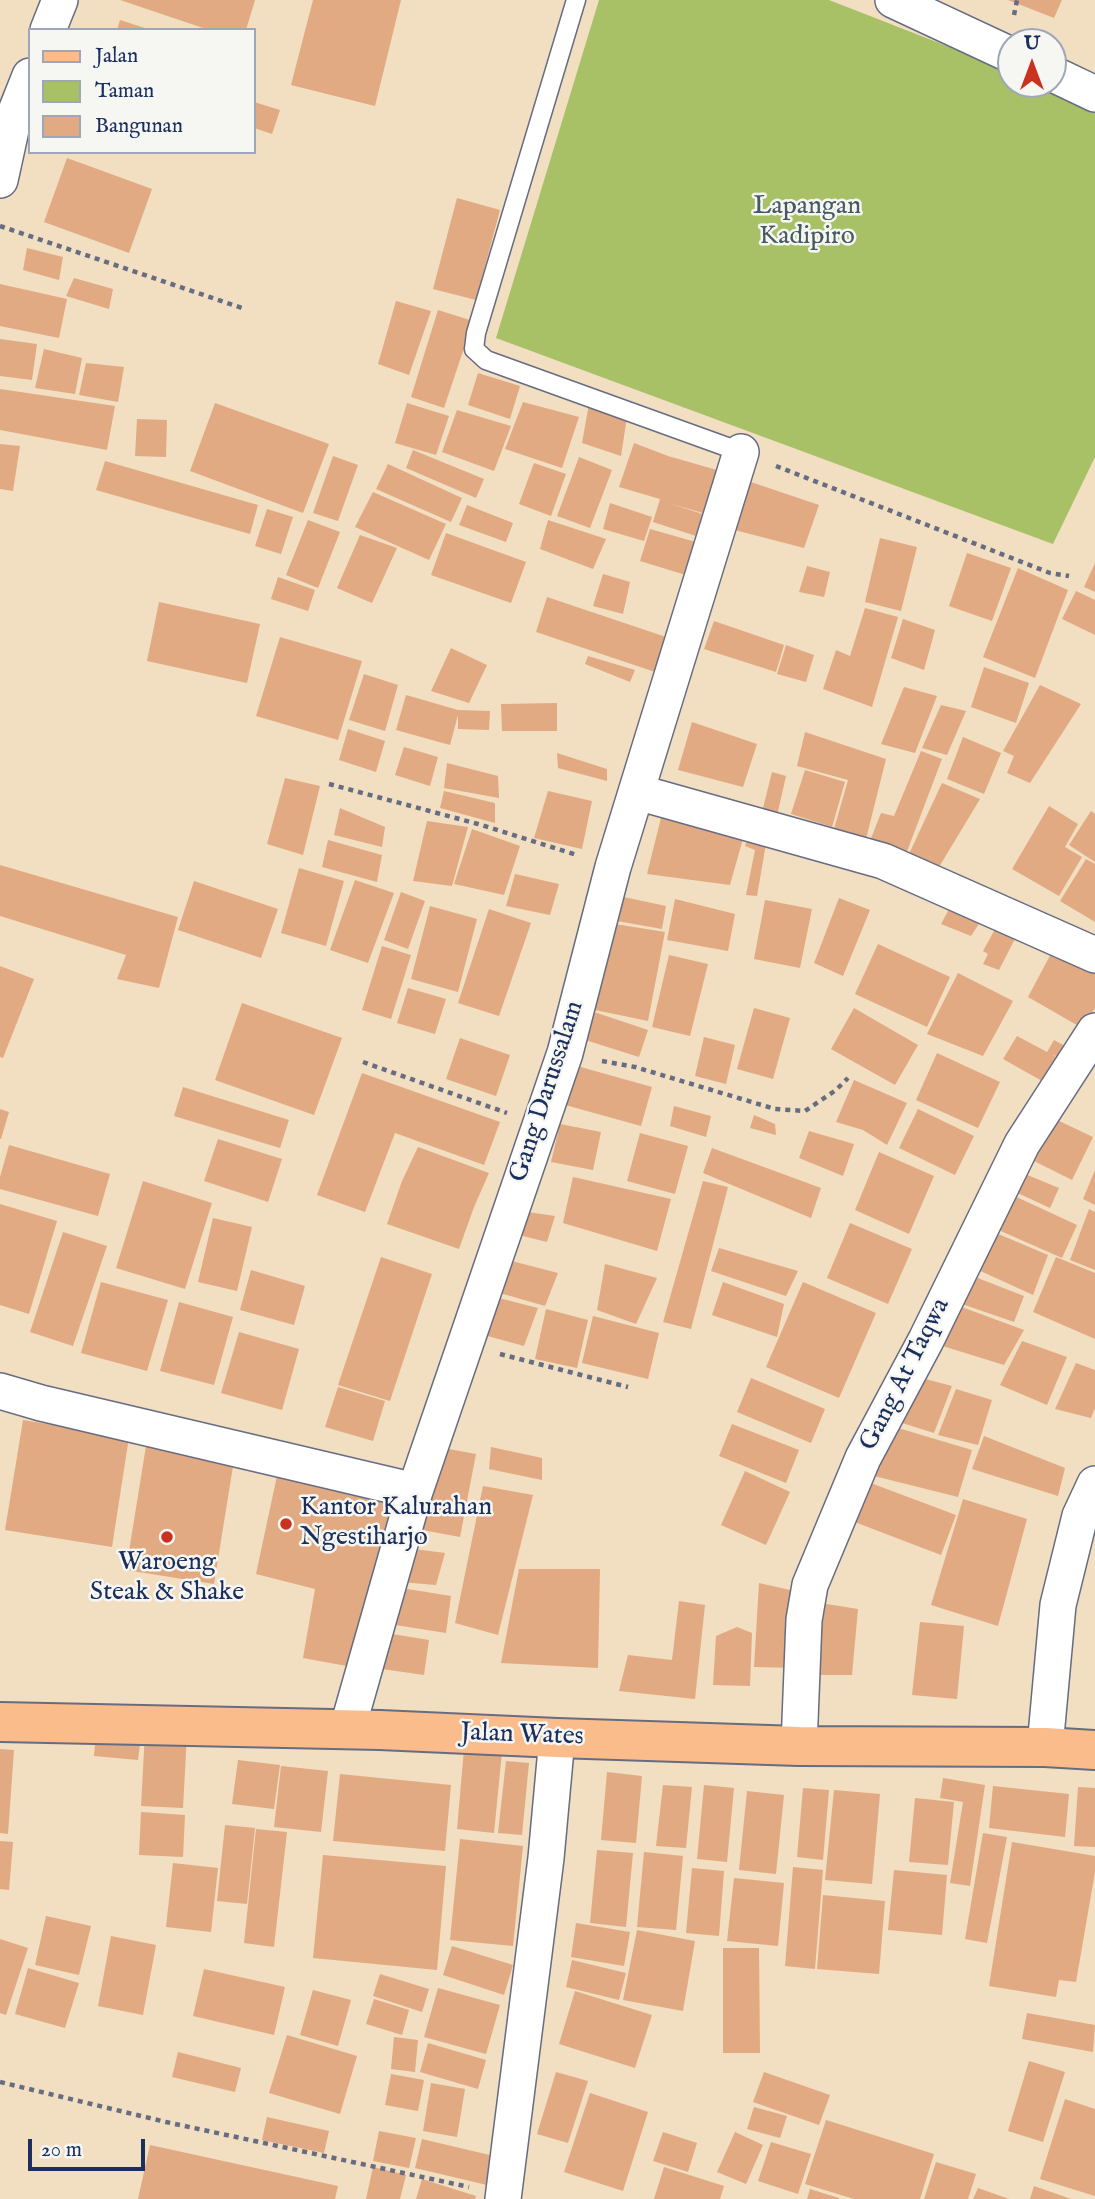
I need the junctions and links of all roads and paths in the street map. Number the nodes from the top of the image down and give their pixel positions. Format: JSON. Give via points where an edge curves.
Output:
{"nodes":[{"id":1,"x":60,"y":0,"type":"edge"},
{"id":2,"x":576,"y":0,"type":"edge"},
{"id":3,"x":893,"y":0,"type":"edge"},
{"id":4,"x":49,"y":28,"type":"edge"},
{"id":5,"x":997,"y":48,"type":"edge"},
{"id":6,"x":28,"y":81,"type":"edge"},
{"id":7,"x":1067,"y":81,"type":"edge"},
{"id":8,"x":1095,"y":94,"type":"edge"},
{"id":9,"x":0,"y":180,"type":"edge"},
{"id":10,"x":0,"y":226,"type":"edge"},
{"id":11,"x":245,"y":309,"type":"dead end"},
{"id":12,"x":741,"y":452,"type":"junction"},
{"id":13,"x":1069,"y":576,"type":"dead end"},
{"id":14,"x":329,"y":784,"type":"dead end"},
{"id":15,"x":637,"y":792,"type":"junction"},
{"id":16,"x":613,"y":867,"type":"junction"},
{"id":17,"x":1095,"y":955,"type":"edge"},
{"id":18,"x":1095,"y":1031,"type":"edge"},
{"id":19,"x":565,"y":1053,"type":"junction"},
{"id":20,"x":363,"y":1062,"type":"dead end"},
{"id":21,"x":848,"y":1078,"type":"dead end"},
{"id":22,"x":539,"y":1124,"type":"junction"},
{"id":23,"x":464,"y":1345,"type":"junction"},
{"id":24,"x":628,"y":1387,"type":"dead end"},
{"id":25,"x":0,"y":1391,"type":"edge"},
{"id":26,"x":1095,"y":1484,"type":"edge"},
{"id":27,"x":415,"y":1492,"type":"junction"},
{"id":28,"x":0,"y":1722,"type":"edge"},
{"id":29,"x":347,"y":1730,"type":"junction"},
{"id":30,"x":557,"y":1738,"type":"junction"},
{"id":31,"x":799,"y":1746,"type":"junction"},
{"id":32,"x":1045,"y":1747,"type":"junction"},
{"id":33,"x":1095,"y":1750,"type":"edge"},
{"id":34,"x":0,"y":2082,"type":"edge"},
{"id":35,"x":504,"y":2197,"type":"edge"}],
"edges":[{"from":1,"to":4,"type":"street"},
{"from":2,"to":12,"type":"lane","via":[[474,349],[486,360]]},
{"from":3,"to":5,"type":"street"},
{"from":6,"to":9,"type":"street","via":[[14,116]]},
{"from":7,"to":8,"type":"street"},
{"from":10,"to":11,"type":"path"},
{"from":12,"to":13,"type":"path","via":[[1050,573]]},
{"from":12,"to":15,"type":"street","name":"Gang Darussalam"},
{"from":14,"to":16,"type":"path"},
{"from":15,"to":16,"type":"street","name":"Gang Darussalam"},
{"from":15,"to":17,"type":"street","via":[[883,861]]},
{"from":16,"to":19,"type":"street","name":"Gang Darussalam"},
{"from":18,"to":31,"type":"street","name":"Gang At Taqwa","via":[[1021,1144],[863,1458],[810,1585],[804,1620]]},
{"from":19,"to":21,"type":"path","via":[[635,1067],[775,1109],[805,1111]]},
{"from":19,"to":22,"type":"street","name":"Gang Darussalam"},
{"from":20,"to":22,"type":"path"},
{"from":22,"to":23,"type":"street","name":"Gang Darussalam"},
{"from":23,"to":24,"type":"path"},
{"from":23,"to":27,"type":"street","name":"Gang Darussalam"},
{"from":25,"to":27,"type":"street"},
{"from":26,"to":32,"type":"street","via":[[1080,1516],[1058,1605]]},
{"from":27,"to":29,"type":"street","name":"Gang Darussalam"},
{"from":28,"to":29,"type":"main road","name":"Jalan Wates"},
{"from":29,"to":30,"type":"main road","name":"Jalan Wates"},
{"from":30,"to":31,"type":"main road","name":"Jalan Wates"},
{"from":30,"to":35,"type":"street"},
{"from":31,"to":32,"type":"main road","name":"Jalan Wates"},
{"from":32,"to":33,"type":"main road","name":"Jalan Wates"},
{"from":34,"to":35,"type":"path"}]}
